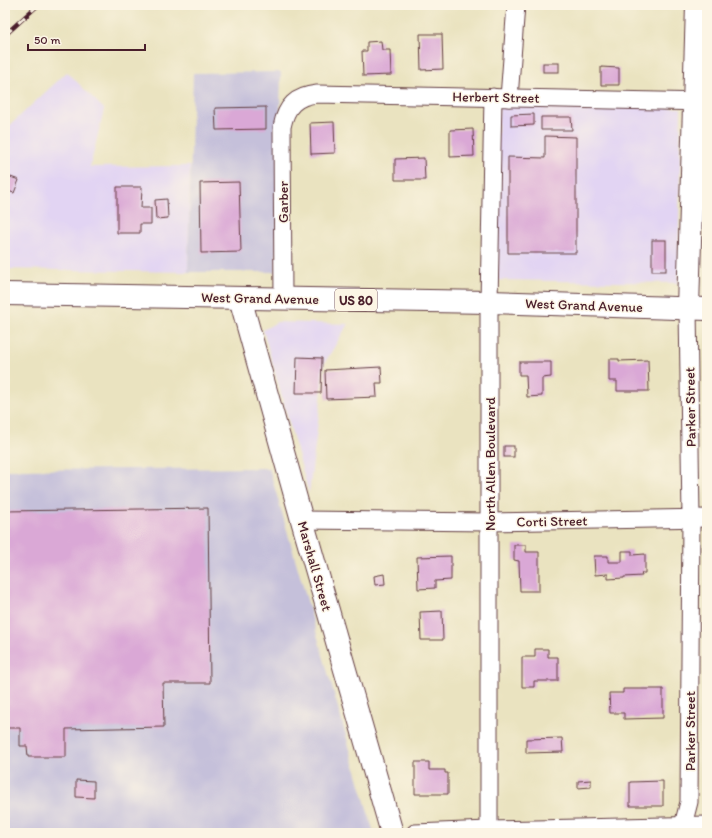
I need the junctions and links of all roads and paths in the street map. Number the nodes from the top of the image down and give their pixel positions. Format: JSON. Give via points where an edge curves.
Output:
{"nodes":[{"id":1,"x":516,"y":5,"type":"edge"},
{"id":2,"x":697,"y":5,"type":"edge"},
{"id":3,"x":501,"y":98,"type":"junction"},
{"id":4,"x":701,"y":102,"type":"edge"},
{"id":5,"x":289,"y":107,"type":"joint"},
{"id":6,"x":5,"y":294,"type":"edge"},
{"id":7,"x":240,"y":298,"type":"junction"},
{"id":8,"x":283,"y":299,"type":"junction"},
{"id":9,"x":489,"y":302,"type":"junction"},
{"id":10,"x":698,"y":308,"type":"edge"},
{"id":11,"x":699,"y":518,"type":"edge"},
{"id":12,"x":302,"y":520,"type":"junction"},
{"id":13,"x":490,"y":522,"type":"junction"},
{"id":14,"x":707,"y":825,"type":"edge"},
{"id":15,"x":682,"y":829,"type":"edge"},
{"id":16,"x":489,"y":830,"type":"junction"},
{"id":17,"x":392,"y":833,"type":"edge"},
{"id":18,"x":415,"y":833,"type":"edge"}],
"edges":[{"from":1,"to":3,"type":"street","name":"North Allen Boulevard"},
{"from":2,"to":4,"type":"main road","name":"Parker Street"},
{"from":3,"to":4,"type":"street","name":"Herbert Street"},
{"from":3,"to":5,"type":"street","name":"Herbert Street","via":[[317,94],[307,95]]},
{"from":3,"to":9,"type":"street","name":"North Allen Boulevard"},
{"from":4,"to":10,"type":"main road","name":"Parker Street"},
{"from":5,"to":8,"type":"street","name":"Garber","via":[[282,127]]},
{"from":6,"to":7,"type":"main road","name":"West Grand Avenue","number":"US 80"},
{"from":7,"to":8,"type":"main road","name":"West Grand Avenue","number":"US 80"},
{"from":7,"to":12,"type":"main road","name":"Marshall Street"},
{"from":8,"to":9,"type":"main road","name":"West Grand Avenue","number":"US 80"},
{"from":9,"to":10,"type":"main road","name":"West Grand Avenue","number":"US 80"},
{"from":9,"to":13,"type":"street","name":"North Allen Boulevard"},
{"from":10,"to":11,"type":"street","name":"Parker Street"},
{"from":11,"to":13,"type":"street","name":"Corti Street"},
{"from":11,"to":15,"type":"street","name":"Parker Street","via":[[689,802]]},
{"from":12,"to":13,"type":"street","name":"Corti Street"},
{"from":12,"to":17,"type":"main road","name":"Marshall Street"},
{"from":13,"to":16,"type":"street","name":"North Allen Boulevard"},
{"from":14,"to":15,"type":"street"},
{"from":15,"to":16,"type":"street"},
{"from":16,"to":18,"type":"street"}]}
